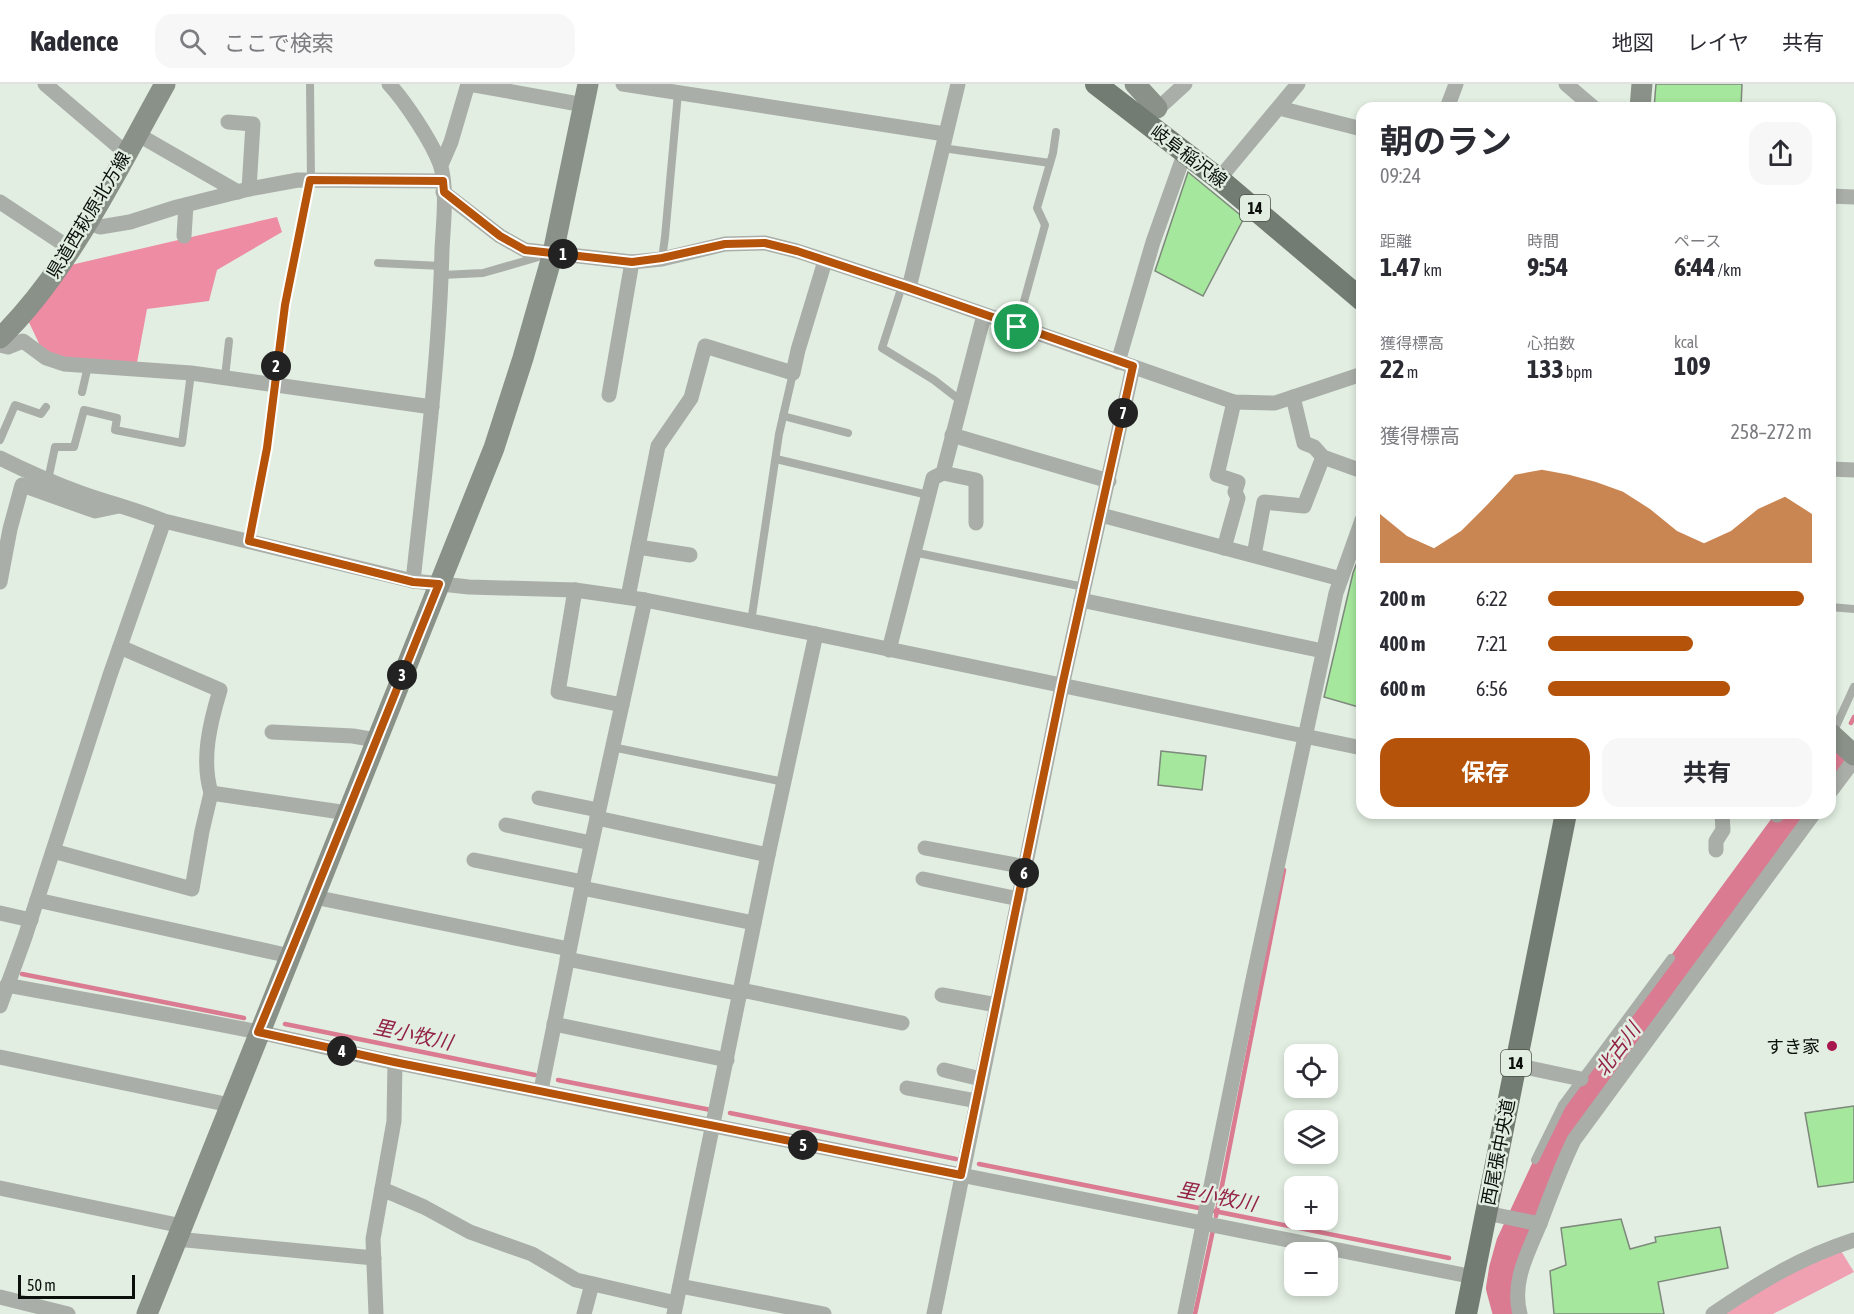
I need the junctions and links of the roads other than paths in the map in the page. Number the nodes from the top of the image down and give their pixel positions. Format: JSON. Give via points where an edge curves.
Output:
{"nodes":[{"id":1,"x":45,"y":84,"type":"edge"},
{"id":2,"x":165,"y":84,"type":"edge"},
{"id":3,"x":310,"y":84,"type":"edge"},
{"id":4,"x":468,"y":84,"type":"edge"},
{"id":5,"x":588,"y":84,"type":"edge"},
{"id":6,"x":623,"y":84,"type":"edge"},
{"id":7,"x":958,"y":84,"type":"edge"},
{"id":8,"x":1096,"y":84,"type":"edge"},
{"id":9,"x":1135,"y":84,"type":"edge"},
{"id":10,"x":1185,"y":84,"type":"edge"},
{"id":11,"x":1298,"y":84,"type":"edge"},
{"id":12,"x":1456,"y":84,"type":"edge"},
{"id":13,"x":1566,"y":84,"type":"edge"},
{"id":14,"x":1642,"y":84,"type":"edge"},
{"id":15,"x":393,"y":86,"type":"edge"},
{"id":16,"x":506,"y":87,"type":"edge"},
{"id":17,"x":678,"y":93,"type":"junction"},
{"id":18,"x":1448,"y":102,"type":"edge"},
{"id":19,"x":1587,"y":102,"type":"edge"},
{"id":20,"x":1640,"y":102,"type":"edge"},
{"id":21,"x":584,"y":105,"type":"junction"},
{"id":22,"x":1279,"y":108,"type":"junction"},
{"id":23,"x":1151,"y":115,"type":"junction"},
{"id":24,"x":228,"y":122,"type":"dead end"},
{"id":25,"x":1356,"y":127,"type":"edge"},
{"id":26,"x":1056,"y":132,"type":"dead end"},
{"id":27,"x":136,"y":134,"type":"junction"},
{"id":28,"x":944,"y":141,"type":"junction"},
{"id":29,"x":1185,"y":152,"type":"junction"},
{"id":30,"x":126,"y":153,"type":"junction"},
{"id":31,"x":1050,"y":163,"type":"junction"},
{"id":32,"x":441,"y":165,"type":"junction"},
{"id":33,"x":1219,"y":179,"type":"junction"},
{"id":34,"x":310,"y":180,"type":"junction"},
{"id":35,"x":443,"y":187,"type":"junction"},
{"id":36,"x":244,"y":191,"type":"junction"},
{"id":37,"x":1836,"y":196,"type":"edge"},
{"id":38,"x":1854,"y":197,"type":"edge"},
{"id":39,"x":0,"y":202,"type":"edge"},
{"id":40,"x":186,"y":205,"type":"junction"},
{"id":41,"x":86,"y":222,"type":"junction"},
{"id":42,"x":184,"y":236,"type":"dead end"},
{"id":43,"x":70,"y":249,"type":"junction"},
{"id":44,"x":553,"y":253,"type":"junction"},
{"id":45,"x":662,"y":258,"type":"junction"},
{"id":46,"x":825,"y":261,"type":"junction"},
{"id":47,"x":632,"y":262,"type":"junction"},
{"id":48,"x":378,"y":263,"type":"dead end"},
{"id":49,"x":442,"y":270,"type":"junction"},
{"id":50,"x":905,"y":287,"type":"junction"},
{"id":51,"x":1356,"y":295,"type":"edge"},
{"id":52,"x":24,"y":312,"type":"junction"},
{"id":53,"x":984,"y":315,"type":"junction"},
{"id":54,"x":1017,"y":327,"type":"junction"},
{"id":55,"x":0,"y":338,"type":"edge"},
{"id":56,"x":23,"y":341,"type":"junction"},
{"id":57,"x":229,"y":341,"type":"dead end"},
{"id":58,"x":0,"y":345,"type":"edge"},
{"id":59,"x":1126,"y":364,"type":"junction"},
{"id":60,"x":88,"y":366,"type":"junction"},
{"id":61,"x":191,"y":372,"type":"junction"},
{"id":62,"x":793,"y":372,"type":"junction"},
{"id":63,"x":1356,"y":376,"type":"edge"},
{"id":64,"x":225,"y":377,"type":"junction"},
{"id":65,"x":274,"y":384,"type":"junction"},
{"id":66,"x":82,"y":392,"type":"dead end"},
{"id":67,"x":609,"y":395,"type":"dead end"},
{"id":68,"x":1293,"y":396,"type":"junction"},
{"id":69,"x":961,"y":401,"type":"junction"},
{"id":70,"x":1234,"y":402,"type":"junction"},
{"id":71,"x":46,"y":407,"type":"dead end"},
{"id":72,"x":432,"y":407,"type":"junction"},
{"id":73,"x":783,"y":416,"type":"junction"},
{"id":74,"x":848,"y":433,"type":"dead end"},
{"id":75,"x":952,"y":435,"type":"junction"},
{"id":76,"x":0,"y":440,"type":"edge"},
{"id":77,"x":1323,"y":457,"type":"junction"},
{"id":78,"x":0,"y":458,"type":"edge"},
{"id":79,"x":776,"y":459,"type":"junction"},
{"id":80,"x":1356,"y":469,"type":"edge"},
{"id":81,"x":1836,"y":469,"type":"edge"},
{"id":82,"x":1854,"y":470,"type":"edge"},
{"id":83,"x":943,"y":474,"type":"junction"},
{"id":84,"x":48,"y":480,"type":"junction"},
{"id":85,"x":1109,"y":481,"type":"junction"},
{"id":86,"x":928,"y":495,"type":"junction"},
{"id":87,"x":120,"y":505,"type":"junction"},
{"id":88,"x":1101,"y":515,"type":"junction"},
{"id":89,"x":164,"y":522,"type":"junction"},
{"id":90,"x":976,"y":523,"type":"dead end"},
{"id":91,"x":1356,"y":537,"type":"edge"},
{"id":92,"x":249,"y":541,"type":"junction"},
{"id":93,"x":638,"y":547,"type":"junction"},
{"id":94,"x":1224,"y":548,"type":"junction"},
{"id":95,"x":913,"y":552,"type":"junction"},
{"id":96,"x":690,"y":555,"type":"dead end"},
{"id":97,"x":1254,"y":555,"type":"junction"},
{"id":98,"x":1341,"y":579,"type":"junction"},
{"id":99,"x":0,"y":582,"type":"edge"},
{"id":100,"x":413,"y":582,"type":"junction"},
{"id":101,"x":439,"y":584,"type":"junction"},
{"id":102,"x":575,"y":590,"type":"junction"},
{"id":103,"x":1082,"y":593,"type":"junction"},
{"id":104,"x":628,"y":597,"type":"junction"},
{"id":105,"x":645,"y":600,"type":"junction"},
{"id":106,"x":1836,"y":608,"type":"edge"},
{"id":107,"x":1854,"y":609,"type":"edge"},
{"id":108,"x":752,"y":622,"type":"junction"},
{"id":109,"x":816,"y":634,"type":"junction"},
{"id":110,"x":120,"y":647,"type":"junction"},
{"id":111,"x":889,"y":650,"type":"junction"},
{"id":112,"x":1323,"y":651,"type":"junction"},
{"id":113,"x":1062,"y":686,"type":"junction"},
{"id":114,"x":1854,"y":687,"type":"edge"},
{"id":115,"x":622,"y":705,"type":"junction"},
{"id":116,"x":1836,"y":728,"type":"edge"},
{"id":117,"x":272,"y":732,"type":"dead end"},
{"id":118,"x":1305,"y":736,"type":"junction"},
{"id":119,"x":376,"y":740,"type":"junction"},
{"id":120,"x":1836,"y":740,"type":"edge"},
{"id":121,"x":612,"y":747,"type":"junction"},
{"id":122,"x":1356,"y":747,"type":"edge"},
{"id":123,"x":1854,"y":755,"type":"edge"},
{"id":124,"x":1854,"y":760,"type":"edge"},
{"id":125,"x":784,"y":782,"type":"junction"},
{"id":126,"x":1836,"y":784,"type":"edge"},
{"id":127,"x":211,"y":793,"type":"junction"},
{"id":128,"x":539,"y":798,"type":"dead end"},
{"id":129,"x":348,"y":813,"type":"junction"},
{"id":130,"x":598,"y":814,"type":"junction"},
{"id":131,"x":1565,"y":819,"type":"edge"},
{"id":132,"x":1722,"y":819,"type":"edge"},
{"id":133,"x":1811,"y":819,"type":"edge"},
{"id":134,"x":506,"y":825,"type":"dead end"},
{"id":135,"x":591,"y":843,"type":"junction"},
{"id":136,"x":925,"y":848,"type":"dead end"},
{"id":137,"x":1716,"y":850,"type":"dead end"},
{"id":138,"x":53,"y":851,"type":"junction"},
{"id":139,"x":768,"y":855,"type":"junction"},
{"id":140,"x":474,"y":860,"type":"dead end"},
{"id":141,"x":1026,"y":867,"type":"junction"},
{"id":142,"x":923,"y":879,"type":"dead end"},
{"id":143,"x":583,"y":885,"type":"junction"},
{"id":144,"x":314,"y":897,"type":"junction"},
{"id":145,"x":1019,"y":899,"type":"junction"},
{"id":146,"x":37,"y":900,"type":"junction"},
{"id":147,"x":0,"y":913,"type":"edge"},
{"id":148,"x":31,"y":920,"type":"junction"},
{"id":149,"x":754,"y":923,"type":"junction"},
{"id":150,"x":568,"y":954,"type":"junction"},
{"id":151,"x":290,"y":956,"type":"junction"},
{"id":152,"x":1671,"y":958,"type":"dead end"},
{"id":153,"x":7,"y":985,"type":"junction"},
{"id":154,"x":741,"y":992,"type":"junction"},
{"id":155,"x":942,"y":995,"type":"dead end"},
{"id":156,"x":997,"y":1005,"type":"junction"},
{"id":157,"x":0,"y":1006,"type":"edge"},
{"id":158,"x":902,"y":1023,"type":"dead end"},
{"id":159,"x":554,"y":1024,"type":"junction"},
{"id":160,"x":258,"y":1032,"type":"junction"},
{"id":161,"x":0,"y":1057,"type":"edge"},
{"id":162,"x":727,"y":1060,"type":"junction"},
{"id":163,"x":394,"y":1062,"type":"junction"},
{"id":164,"x":1515,"y":1065,"type":"junction"},
{"id":165,"x":944,"y":1070,"type":"dead end"},
{"id":166,"x":1581,"y":1078,"type":"junction"},
{"id":167,"x":981,"y":1079,"type":"junction"},
{"id":168,"x":907,"y":1088,"type":"dead end"},
{"id":169,"x":541,"y":1090,"type":"junction"},
{"id":170,"x":977,"y":1101,"type":"junction"},
{"id":171,"x":230,"y":1105,"type":"junction"},
{"id":172,"x":713,"y":1126,"type":"junction"},
{"id":173,"x":1535,"y":1160,"type":"dead end"},
{"id":174,"x":961,"y":1175,"type":"junction"},
{"id":175,"x":0,"y":1188,"type":"edge"},
{"id":176,"x":382,"y":1189,"type":"junction"},
{"id":177,"x":1206,"y":1215,"type":"junction"},
{"id":178,"x":1496,"y":1215,"type":"junction"},
{"id":179,"x":1536,"y":1223,"type":"junction"},
{"id":180,"x":179,"y":1233,"type":"junction"},
{"id":181,"x":1854,"y":1240,"type":"edge"},
{"id":182,"x":374,"y":1258,"type":"junction"},
{"id":183,"x":1473,"y":1276,"type":"junction"},
{"id":184,"x":592,"y":1284,"type":"junction"},
{"id":185,"x":680,"y":1286,"type":"junction"},
{"id":186,"x":0,"y":1297,"type":"edge"},
{"id":187,"x":675,"y":1309,"type":"edge"},
{"id":188,"x":807,"y":1312,"type":"edge"},
{"id":189,"x":68,"y":1314,"type":"edge"},
{"id":190,"x":147,"y":1314,"type":"edge"},
{"id":191,"x":376,"y":1314,"type":"edge"},
{"id":192,"x":584,"y":1314,"type":"edge"},
{"id":193,"x":824,"y":1314,"type":"edge"},
{"id":194,"x":934,"y":1314,"type":"edge"},
{"id":195,"x":1185,"y":1314,"type":"edge"},
{"id":196,"x":1466,"y":1314,"type":"edge"},
{"id":197,"x":1520,"y":1314,"type":"edge"},
{"id":198,"x":1713,"y":1314,"type":"edge"}],
"edges":[{"from":1,"to":30,"type":"street"},
{"from":2,"to":27,"type":"street","name":"県道西萩原北方線"},
{"from":3,"to":34,"type":"lane"},
{"from":4,"to":16,"type":"street"},
{"from":4,"to":32,"type":"street"},
{"from":5,"to":21,"type":"street"},
{"from":6,"to":17,"type":"street"},
{"from":7,"to":28,"type":"street"},
{"from":8,"to":23,"type":"main road","name":"岐阜稲沢線","number":"14"},
{"from":9,"to":23,"type":"street"},
{"from":10,"to":23,"type":"street"},
{"from":11,"to":22,"type":"street"},
{"from":12,"to":18,"type":"street"},
{"from":13,"to":19,"type":"street"},
{"from":14,"to":20,"type":"street"},
{"from":15,"to":32,"type":"street"},
{"from":16,"to":21,"type":"street"},
{"from":17,"to":28,"type":"street"},
{"from":17,"to":45,"type":"lane"},
{"from":21,"to":44,"type":"street"},
{"from":22,"to":25,"type":"street"},
{"from":22,"to":33,"type":"street"},
{"from":23,"to":29,"type":"main road","name":"岐阜稲沢線","number":"14"},
{"from":24,"to":36,"type":"street","via":[[253,124]]},
{"from":26,"to":31,"type":"lane"},
{"from":27,"to":30,"type":"street","name":"県道西萩原北方線"},
{"from":27,"to":36,"type":"street"},
{"from":28,"to":31,"type":"lane"},
{"from":28,"to":50,"type":"street"},
{"from":29,"to":33,"type":"main road","name":"岐阜稲沢線","number":"14"},
{"from":29,"to":59,"type":"street","via":[[1153,242]]},
{"from":30,"to":41,"type":"street","name":"県道西萩原北方線"},
{"from":31,"to":54,"type":"lane","via":[[1037,208],[1045,225]]},
{"from":32,"to":35,"type":"street"},
{"from":33,"to":51,"type":"main road","name":"岐阜稲沢線","number":"14"},
{"from":34,"to":35,"type":"street"},
{"from":34,"to":36,"type":"street"},
{"from":34,"to":65,"type":"lane"},
{"from":35,"to":44,"type":"street","via":[[500,236],[525,250]]},
{"from":35,"to":49,"type":"street"},
{"from":36,"to":40,"type":"street"},
{"from":37,"to":38,"type":"street"},
{"from":39,"to":43,"type":"street"},
{"from":40,"to":41,"type":"street","via":[[130,222],[100,227]]},
{"from":40,"to":42,"type":"street"},
{"from":41,"to":43,"type":"street","name":"県道西萩原北方線"},
{"from":43,"to":52,"type":"street","name":"県道西萩原北方線"},
{"from":44,"to":47,"type":"street"},
{"from":44,"to":49,"type":"lane","via":[[483,273]]},
{"from":44,"to":101,"type":"street","via":[[494,448]]},
{"from":45,"to":46,"type":"street","via":[[725,244],[765,243]]},
{"from":45,"to":47,"type":"street"},
{"from":46,"to":50,"type":"street"},
{"from":46,"to":62,"type":"street"},
{"from":47,"to":67,"type":"street"},
{"from":48,"to":49,"type":"lane"},
{"from":49,"to":72,"type":"street"},
{"from":50,"to":53,"type":"street"},
{"from":50,"to":69,"type":"lane","via":[[882,348]]},
{"from":52,"to":55,"type":"street","name":"県道西萩原北方線"},
{"from":52,"to":56,"type":"street"},
{"from":53,"to":54,"type":"street"},
{"from":53,"to":69,"type":"street"},
{"from":54,"to":59,"type":"street"},
{"from":56,"to":58,"type":"street","via":[[8,347]]},
{"from":56,"to":60,"type":"street","via":[[46,358]]},
{"from":57,"to":64,"type":"lane"},
{"from":59,"to":70,"type":"street"},
{"from":59,"to":85,"type":"street"},
{"from":60,"to":61,"type":"street"},
{"from":60,"to":66,"type":"lane"},
{"from":61,"to":64,"type":"street"},
{"from":61,"to":84,"type":"lane","via":[[182,443],[115,430],[117,418],[84,410],[74,447],[55,447]]},
{"from":62,"to":73,"type":"lane"},
{"from":62,"to":93,"type":"street","via":[[705,346],[692,398],[658,446]]},
{"from":63,"to":68,"type":"street"},
{"from":64,"to":65,"type":"street"},
{"from":65,"to":72,"type":"street"},
{"from":65,"to":92,"type":"lane"},
{"from":68,"to":70,"type":"street","via":[[1275,402]]},
{"from":68,"to":77,"type":"street","via":[[1304,444],[1314,447]]},
{"from":69,"to":75,"type":"street"},
{"from":70,"to":94,"type":"street","via":[[1217,475],[1238,482],[1238,498]]},
{"from":71,"to":76,"type":"lane","via":[[41,414],[15,405]]},
{"from":72,"to":100,"type":"street"},
{"from":73,"to":74,"type":"lane"},
{"from":73,"to":79,"type":"lane"},
{"from":75,"to":83,"type":"street"},
{"from":75,"to":85,"type":"street"},
{"from":77,"to":80,"type":"street"},
{"from":77,"to":97,"type":"street","via":[[1304,506],[1264,502]]},
{"from":78,"to":84,"type":"street"},
{"from":79,"to":86,"type":"lane"},
{"from":79,"to":108,"type":"lane"},
{"from":81,"to":82,"type":"street"},
{"from":83,"to":86,"type":"street","via":[[933,478]]},
{"from":83,"to":90,"type":"street","via":[[976,480]]},
{"from":84,"to":87,"type":"street"},
{"from":85,"to":88,"type":"street"},
{"from":86,"to":95,"type":"street"},
{"from":87,"to":89,"type":"street"},
{"from":87,"to":99,"type":"street","via":[[95,511],[22,486]]},
{"from":88,"to":94,"type":"street"},
{"from":88,"to":103,"type":"street"},
{"from":89,"to":92,"type":"street"},
{"from":89,"to":110,"type":"street"},
{"from":91,"to":98,"type":"street"},
{"from":92,"to":100,"type":"street"},
{"from":93,"to":96,"type":"street"},
{"from":93,"to":104,"type":"street"},
{"from":94,"to":97,"type":"street"},
{"from":95,"to":103,"type":"lane"},
{"from":95,"to":111,"type":"street"},
{"from":97,"to":98,"type":"street"},
{"from":98,"to":112,"type":"street"},
{"from":100,"to":101,"type":"street"},
{"from":101,"to":102,"type":"street"},
{"from":101,"to":119,"type":"street"},
{"from":102,"to":104,"type":"street"},
{"from":102,"to":115,"type":"street","via":[[558,692]]},
{"from":103,"to":112,"type":"street"},
{"from":103,"to":113,"type":"street"},
{"from":104,"to":105,"type":"street"},
{"from":105,"to":108,"type":"street"},
{"from":105,"to":115,"type":"street"},
{"from":106,"to":107,"type":"lane"},
{"from":108,"to":109,"type":"street"},
{"from":109,"to":111,"type":"street"},
{"from":109,"to":125,"type":"street"},
{"from":110,"to":127,"type":"street","via":[[220,690],[207,753],[206,776]]},
{"from":110,"to":138,"type":"street"},
{"from":111,"to":113,"type":"street"},
{"from":112,"to":118,"type":"street"},
{"from":113,"to":118,"type":"street"},
{"from":113,"to":141,"type":"street"},
{"from":114,"to":116,"type":"lane"},
{"from":115,"to":121,"type":"street"},
{"from":117,"to":119,"type":"street"},
{"from":118,"to":122,"type":"street"},
{"from":118,"to":177,"type":"street"},
{"from":119,"to":129,"type":"street"},
{"from":120,"to":123,"type":"street"},
{"from":121,"to":125,"type":"lane"},
{"from":121,"to":130,"type":"street"},
{"from":124,"to":126,"type":"street"},
{"from":125,"to":139,"type":"street"},
{"from":127,"to":129,"type":"street"},
{"from":127,"to":138,"type":"street","via":[[192,889]]},
{"from":128,"to":130,"type":"street"},
{"from":129,"to":144,"type":"street"},
{"from":130,"to":135,"type":"street"},
{"from":130,"to":139,"type":"street"},
{"from":131,"to":164,"type":"main road","name":"西尾張中央道","number":"14"},
{"from":132,"to":137,"type":"street"},
{"from":133,"to":179,"type":"street","via":[[1574,1140]]},
{"from":134,"to":135,"type":"street"},
{"from":135,"to":143,"type":"street"},
{"from":136,"to":141,"type":"street"},
{"from":138,"to":146,"type":"street"},
{"from":139,"to":149,"type":"street"},
{"from":140,"to":143,"type":"street"},
{"from":141,"to":145,"type":"street"},
{"from":142,"to":145,"type":"street"},
{"from":143,"to":149,"type":"street"},
{"from":143,"to":150,"type":"street"},
{"from":144,"to":150,"type":"street"},
{"from":144,"to":151,"type":"street"},
{"from":145,"to":156,"type":"street"},
{"from":146,"to":148,"type":"street"},
{"from":146,"to":151,"type":"street"},
{"from":147,"to":148,"type":"street"},
{"from":148,"to":153,"type":"street"},
{"from":149,"to":154,"type":"street"},
{"from":150,"to":154,"type":"street"},
{"from":150,"to":159,"type":"street"},
{"from":151,"to":160,"type":"street"},
{"from":152,"to":166,"type":"lane"},
{"from":153,"to":157,"type":"street"},
{"from":153,"to":160,"type":"street"},
{"from":154,"to":158,"type":"street"},
{"from":154,"to":162,"type":"street"},
{"from":155,"to":156,"type":"street"},
{"from":156,"to":167,"type":"street"},
{"from":159,"to":162,"type":"street"},
{"from":159,"to":169,"type":"street"},
{"from":160,"to":163,"type":"street"},
{"from":160,"to":171,"type":"street"},
{"from":161,"to":171,"type":"street"},
{"from":162,"to":172,"type":"street"},
{"from":163,"to":169,"type":"street"},
{"from":163,"to":176,"type":"street","via":[[394,1121]]},
{"from":164,"to":166,"type":"street"},
{"from":164,"to":178,"type":"main road","name":"西尾張中央道","number":"14"},
{"from":165,"to":167,"type":"street"},
{"from":166,"to":173,"type":"lane","via":[[1562,1105]]},
{"from":167,"to":170,"type":"street"},
{"from":168,"to":170,"type":"street"},
{"from":169,"to":172,"type":"street"},
{"from":170,"to":174,"type":"street"},
{"from":171,"to":180,"type":"street"},
{"from":172,"to":174,"type":"street"},
{"from":172,"to":185,"type":"street"},
{"from":174,"to":177,"type":"street"},
{"from":174,"to":194,"type":"street"},
{"from":175,"to":180,"type":"street"},
{"from":176,"to":182,"type":"street","via":[[373,1239]]},
{"from":176,"to":184,"type":"street"},
{"from":177,"to":183,"type":"street"},
{"from":177,"to":195,"type":"street"},
{"from":178,"to":179,"type":"street"},
{"from":178,"to":183,"type":"main road","name":"西尾張中央道","number":"14"},
{"from":179,"to":197,"type":"street","via":[[1519,1280]]},
{"from":180,"to":182,"type":"street"},
{"from":180,"to":190,"type":"street"},
{"from":181,"to":198,"type":"street","via":[[1797,1262]]},
{"from":182,"to":191,"type":"street"},
{"from":183,"to":196,"type":"main road","name":"西尾張中央道","number":"14"},
{"from":184,"to":187,"type":"street"},
{"from":184,"to":192,"type":"street"},
{"from":185,"to":187,"type":"street"},
{"from":185,"to":188,"type":"street"},
{"from":186,"to":189,"type":"street"},
{"from":188,"to":193,"type":"street"}]}
